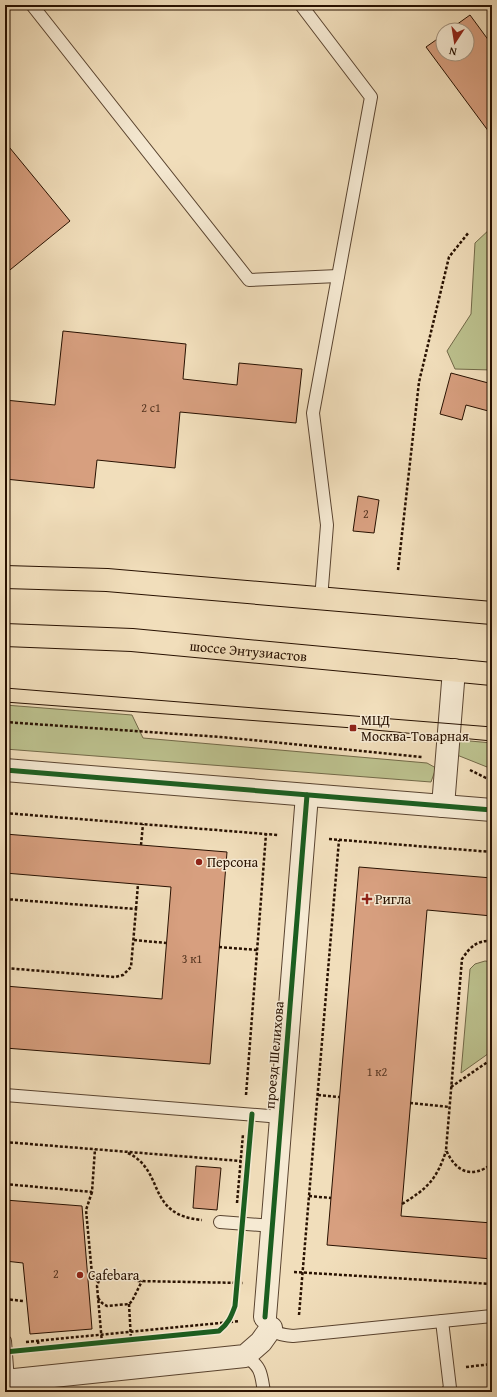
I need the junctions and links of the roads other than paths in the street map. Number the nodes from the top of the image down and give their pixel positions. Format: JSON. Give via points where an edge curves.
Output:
{"nodes":[{"id":1,"x":32,"y":5,"type":"edge"},
{"id":2,"x":301,"y":5,"type":"edge"},
{"id":3,"x":338,"y":276,"type":"junction"},
{"id":4,"x":5,"y":576,"type":"edge"},
{"id":5,"x":321,"y":599,"type":"junction"},
{"id":6,"x":492,"y":613,"type":"edge"},
{"id":7,"x":5,"y":635,"type":"edge"},
{"id":8,"x":454,"y":670,"type":"junction"},
{"id":9,"x":492,"y":674,"type":"edge"},
{"id":10,"x":5,"y":770,"type":"edge"},
{"id":11,"x":307,"y":794,"type":"junction"},
{"id":12,"x":443,"y":806,"type":"junction"},
{"id":13,"x":492,"y":810,"type":"edge"},
{"id":14,"x":5,"y":1095,"type":"edge"},
{"id":15,"x":281,"y":1117,"type":"junction"},
{"id":16,"x":220,"y":1222,"type":"road end"},
{"id":17,"x":273,"y":1226,"type":"junction"},
{"id":18,"x":492,"y":1316,"type":"edge"},
{"id":19,"x":267,"y":1321,"type":"junction"},
{"id":20,"x":442,"y":1321,"type":"junction"},
{"id":21,"x":5,"y":1346,"type":"edge"},
{"id":22,"x":245,"y":1356,"type":"junction"},
{"id":23,"x":7,"y":1381,"type":"edge"},
{"id":24,"x":264,"y":1392,"type":"edge"},
{"id":25,"x":447,"y":1392,"type":"edge"}],
"edges":[{"from":1,"to":3,"type":"lane","via":[[249,280]]},
{"from":2,"to":3,"type":"lane","via":[[371,97]]},
{"from":3,"to":5,"type":"lane","via":[[313,413],[327,525]]},
{"from":4,"to":5,"type":"main road","via":[[107,580]]},
{"from":5,"to":6,"type":"main road"},
{"from":7,"to":8,"type":"main road","name":"шоссе Энтузиастов","via":[[132,640]]},
{"from":8,"to":9,"type":"main road","name":"шоссе Энтузиастов"},
{"from":8,"to":12,"type":"street"},
{"from":10,"to":11,"type":"street"},
{"from":11,"to":12,"type":"street"},
{"from":11,"to":15,"type":"street","name":"проезд Шелихова"},
{"from":12,"to":13,"type":"street"},
{"from":14,"to":15,"type":"lane"},
{"from":15,"to":17,"type":"street","name":"проезд Шелихова"},
{"from":16,"to":17,"type":"lane"},
{"from":17,"to":19,"type":"street","name":"проезд Шелихова"},
{"from":18,"to":20,"type":"lane"},
{"from":19,"to":20,"type":"lane","via":[[279,1334],[297,1336]]},
{"from":19,"to":22,"type":"street","via":[[261,1342]]},
{"from":20,"to":25,"type":"lane","via":[[450,1388]]},
{"from":21,"to":23,"type":"lane"},
{"from":22,"to":23,"type":"street"},
{"from":22,"to":24,"type":"lane","via":[[260,1369]]}]}
